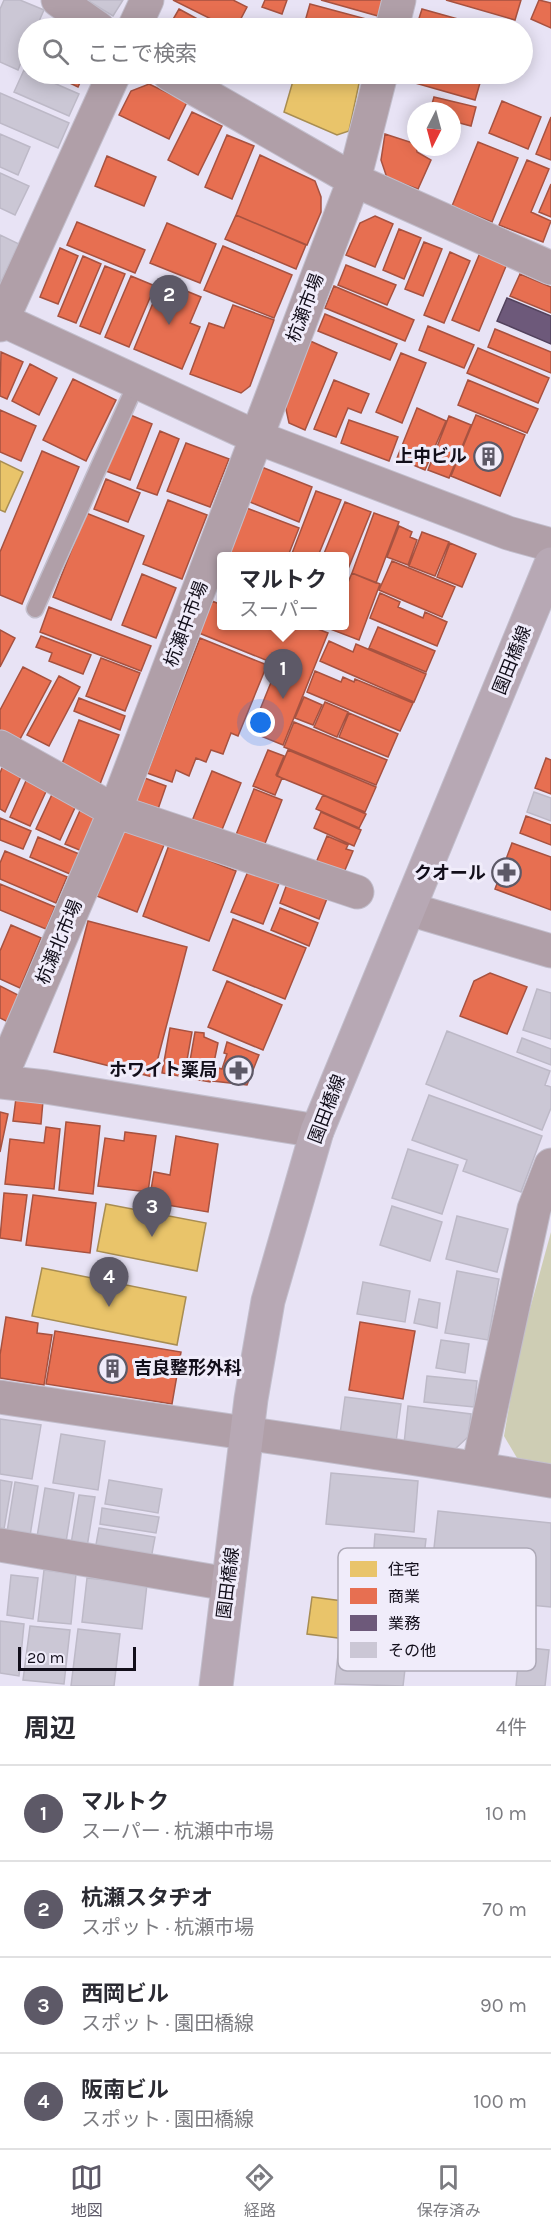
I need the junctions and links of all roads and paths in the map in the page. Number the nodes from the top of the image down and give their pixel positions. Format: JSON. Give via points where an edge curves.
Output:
{"nodes":[{"id":1,"x":58,"y":0,"type":"edge"},
{"id":2,"x":147,"y":0,"type":"edge"},
{"id":3,"x":399,"y":0,"type":"edge"},
{"id":4,"x":84,"y":18,"type":"edge"},
{"id":5,"x":139,"y":18,"type":"edge"},
{"id":6,"x":394,"y":18,"type":"edge"},
{"id":7,"x":109,"y":84,"type":"edge"},
{"id":8,"x":187,"y":84,"type":"edge"},
{"id":9,"x":378,"y":84,"type":"edge"},
{"id":10,"x":354,"y":180,"type":"junction"},
{"id":11,"x":551,"y":268,"type":"edge"},
{"id":12,"x":1,"y":321,"type":"edge"},
{"id":13,"x":136,"y":382,"type":"junction"},
{"id":14,"x":256,"y":437,"type":"junction"},
{"id":15,"x":551,"y":545,"type":"edge"},
{"id":16,"x":551,"y":564,"type":"edge"},
{"id":17,"x":35,"y":609,"type":"dead end"},
{"id":18,"x":0,"y":747,"type":"edge"},
{"id":19,"x":115,"y":811,"type":"junction"},
{"id":20,"x":357,"y":892,"type":"dead end"},
{"id":21,"x":410,"y":909,"type":"junction"},
{"id":22,"x":551,"y":951,"type":"edge"},
{"id":23,"x":0,"y":1071,"type":"edge"},
{"id":24,"x":0,"y":1082,"type":"edge"},
{"id":25,"x":317,"y":1131,"type":"junction"},
{"id":26,"x":551,"y":1165,"type":"edge"},
{"id":27,"x":0,"y":1397,"type":"edge"},
{"id":28,"x":247,"y":1434,"type":"junction"},
{"id":29,"x":478,"y":1468,"type":"junction"},
{"id":30,"x":551,"y":1481,"type":"edge"},
{"id":31,"x":0,"y":1545,"type":"edge"},
{"id":32,"x":228,"y":1584,"type":"junction"},
{"id":33,"x":216,"y":1686,"type":"edge"}],
"edges":[{"from":1,"to":4,"type":"street"},
{"from":2,"to":5,"type":"street"},
{"from":3,"to":6,"type":"street"},
{"from":7,"to":12,"type":"street"},
{"from":8,"to":10,"type":"street"},
{"from":9,"to":10,"type":"street","name":"杭瀬市場"},
{"from":10,"to":11,"type":"street"},
{"from":10,"to":14,"type":"street","name":"杭瀬市場"},
{"from":12,"to":13,"type":"street"},
{"from":13,"to":14,"type":"street"},
{"from":13,"to":17,"type":"lane"},
{"from":14,"to":15,"type":"street","via":[[508,533]]},
{"from":14,"to":19,"type":"street","name":"杭瀬中市場"},
{"from":16,"to":21,"type":"street","name":"園田橋線"},
{"from":18,"to":19,"type":"street"},
{"from":19,"to":20,"type":"street"},
{"from":19,"to":23,"type":"street","name":"杭瀬北市場","via":[[7,1063]]},
{"from":21,"to":22,"type":"street"},
{"from":21,"to":25,"type":"street","name":"園田橋線"},
{"from":24,"to":25,"type":"street"},
{"from":25,"to":28,"type":"street","name":"園田橋線","via":[[268,1301]]},
{"from":26,"to":29,"type":"street","via":[[534,1209]]},
{"from":27,"to":28,"type":"street"},
{"from":28,"to":29,"type":"street"},
{"from":28,"to":32,"type":"street","name":"園田橋線"},
{"from":29,"to":30,"type":"street"},
{"from":31,"to":32,"type":"street"},
{"from":32,"to":33,"type":"street","name":"園田橋線"}]}
